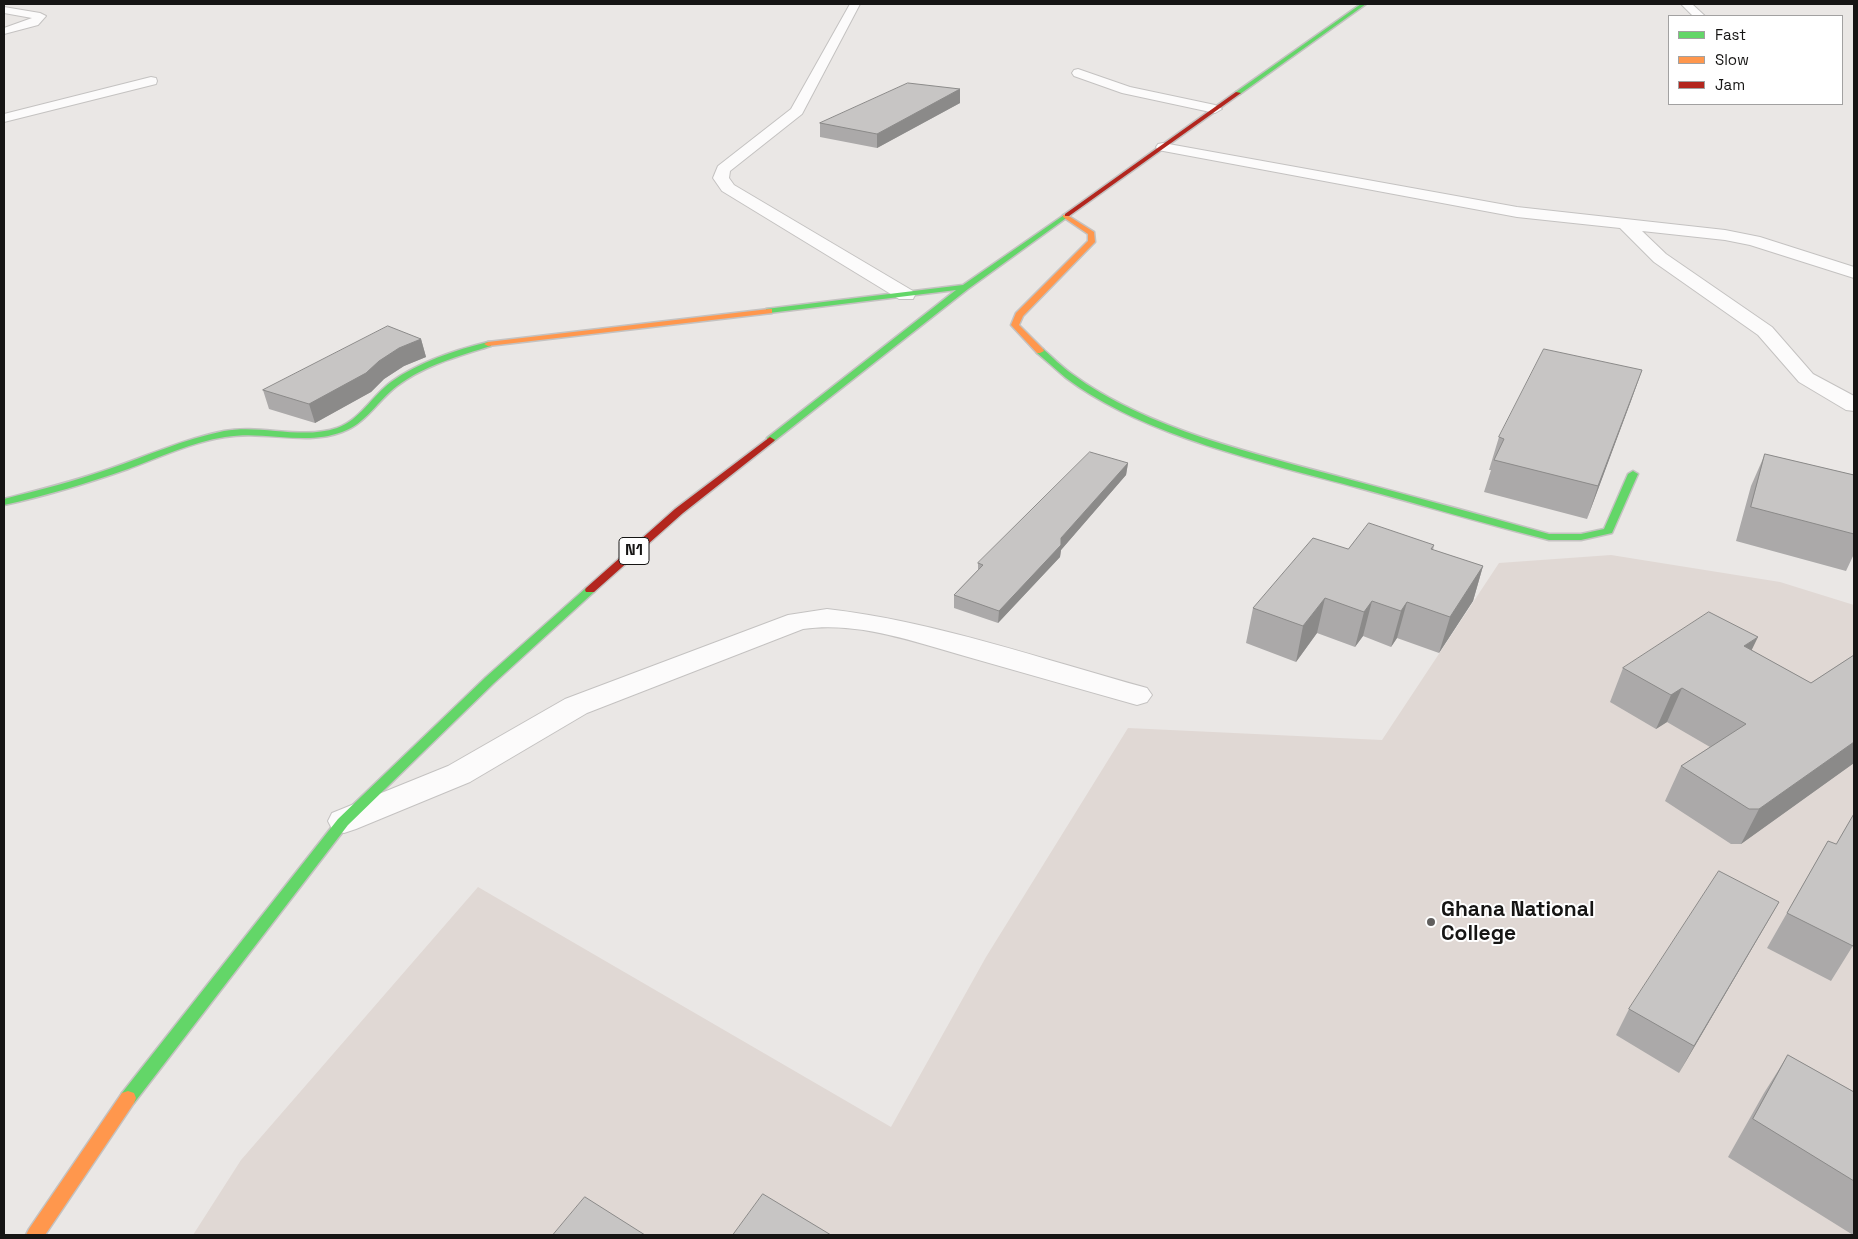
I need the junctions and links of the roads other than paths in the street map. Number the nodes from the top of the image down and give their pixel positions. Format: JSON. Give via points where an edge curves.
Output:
{"nodes":[{"id":1,"x":855,"y":4,"type":"edge"},
{"id":2,"x":1364,"y":4,"type":"edge"},
{"id":3,"x":1686,"y":4,"type":"edge"},
{"id":4,"x":4,"y":10,"type":"edge"},
{"id":5,"x":1698,"y":15,"type":"edge"},
{"id":6,"x":4,"y":32,"type":"edge"},
{"id":7,"x":1078,"y":74,"type":"dead end"},
{"id":8,"x":151,"y":81,"type":"dead end"},
{"id":9,"x":1215,"y":109,"type":"junction"},
{"id":10,"x":4,"y":118,"type":"edge"},
{"id":11,"x":1164,"y":147,"type":"junction"},
{"id":12,"x":1065,"y":216,"type":"junction"},
{"id":13,"x":1625,"y":224,"type":"junction"},
{"id":14,"x":1854,"y":273,"type":"edge"},
{"id":15,"x":965,"y":286,"type":"junction"},
{"id":16,"x":906,"y":295,"type":"junction"},
{"id":17,"x":1854,"y":405,"type":"edge"},
{"id":18,"x":1632,"y":474,"type":"dead end"},
{"id":19,"x":4,"y":502,"type":"edge"},
{"id":20,"x":1136,"y":695,"type":"dead end"},
{"id":21,"x":343,"y":822,"type":"junction"},
{"id":22,"x":35,"y":1235,"type":"edge"}],
"edges":[{"from":1,"to":16,"type":"street","via":[[797,111],[723,169],[720,178],[728,188]]},
{"from":2,"to":9,"type":"main road","number":"N1"},
{"from":3,"to":5,"type":"street"},
{"from":4,"to":6,"type":"street","via":[[40,16],[34,23]]},
{"from":7,"to":9,"type":"street","via":[[1127,90]]},
{"from":8,"to":10,"type":"street"},
{"from":9,"to":11,"type":"main road","number":"N1"},
{"from":11,"to":12,"type":"main road","number":"N1"},
{"from":11,"to":13,"type":"street","via":[[1466,204]]},
{"from":12,"to":15,"type":"main road","number":"N1"},
{"from":12,"to":18,"type":"main road","via":[[1092,233],[1091,242],[1019,315],[1015,324],[1026,338],[1074,379],[1125,408],[1189,434],[1288,465],[1549,537],[1581,537],[1608,531]]},
{"from":13,"to":14,"type":"street","via":[[1726,235]]},
{"from":13,"to":17,"type":"street","via":[[1660,258],[1765,331],[1806,378]]},
{"from":15,"to":16,"type":"main road"},
{"from":15,"to":21,"type":"main road","number":"N1","via":[[679,511],[490,680]]},
{"from":16,"to":19,"type":"main road","via":[[489,344],[462,352],[392,385],[356,421],[339,430],[313,436],[243,431],[209,439],[95,478]]},
{"from":20,"to":21,"type":"street","via":[[930,637],[860,621],[827,617],[798,621],[576,706],[459,774]]},
{"from":21,"to":22,"type":"main road","number":"N1","via":[[143,1076]]}]}
